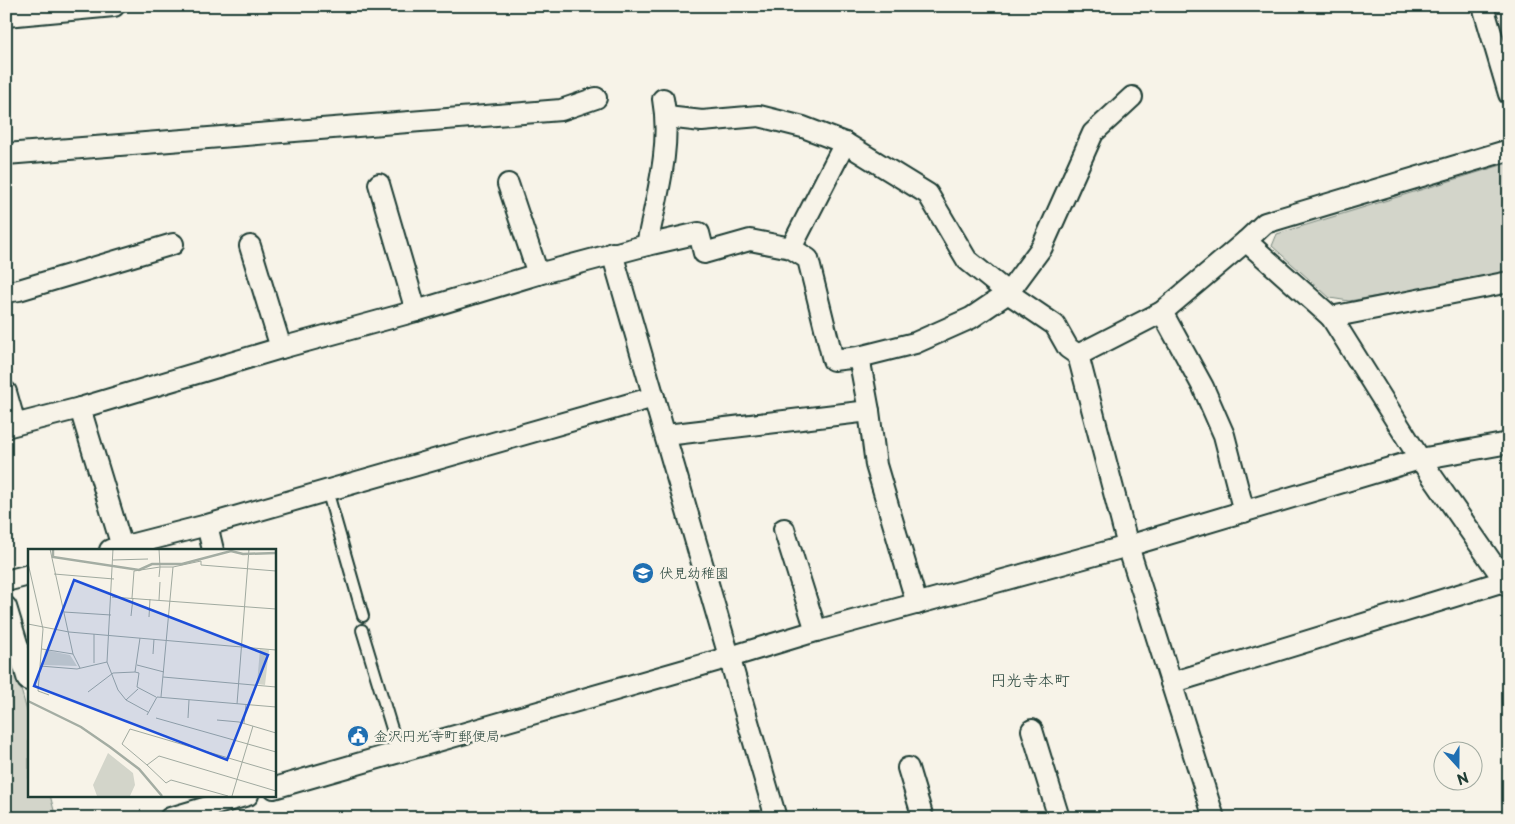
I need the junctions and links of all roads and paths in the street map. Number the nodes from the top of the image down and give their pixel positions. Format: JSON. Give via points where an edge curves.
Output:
{"nodes":[{"id":1,"x":114,"y":6,"type":"edge"},
{"id":2,"x":1483,"y":6,"type":"edge"},
{"id":3,"x":6,"y":16,"type":"edge"},
{"id":4,"x":1509,"y":94,"type":"edge"},
{"id":5,"x":596,"y":98,"type":"dead end"},
{"id":6,"x":1132,"y":98,"type":"dead end"},
{"id":7,"x":845,"y":143,"type":"junction"},
{"id":8,"x":1509,"y":150,"type":"edge"},
{"id":9,"x":6,"y":154,"type":"edge"},
{"id":10,"x":379,"y":184,"type":"dead end"},
{"id":11,"x":508,"y":184,"type":"dead end"},
{"id":12,"x":1246,"y":242,"type":"junction"},
{"id":13,"x":173,"y":244,"type":"dead end"},
{"id":14,"x":647,"y":245,"type":"junction"},
{"id":15,"x":250,"y":246,"type":"dead end"},
{"id":16,"x":791,"y":248,"type":"junction"},
{"id":17,"x":612,"y":253,"type":"junction"},
{"id":18,"x":538,"y":274,"type":"junction"},
{"id":19,"x":1509,"y":282,"type":"edge"},
{"id":20,"x":6,"y":292,"type":"edge"},
{"id":21,"x":1008,"y":294,"type":"junction"},
{"id":22,"x":416,"y":311,"type":"junction"},
{"id":23,"x":1162,"y":312,"type":"junction"},
{"id":24,"x":1330,"y":317,"type":"junction"},
{"id":25,"x":282,"y":348,"type":"junction"},
{"id":26,"x":1078,"y":355,"type":"junction"},
{"id":27,"x":858,"y":357,"type":"junction"},
{"id":28,"x":6,"y":392,"type":"edge"},
{"id":29,"x":654,"y":397,"type":"junction"},
{"id":30,"x":80,"y":408,"type":"junction"},
{"id":31,"x":869,"y":411,"type":"junction"},
{"id":32,"x":11,"y":426,"type":"edge"},
{"id":33,"x":666,"y":435,"type":"junction"},
{"id":34,"x":1509,"y":444,"type":"edge"},
{"id":35,"x":1420,"y":459,"type":"junction"},
{"id":36,"x":327,"y":490,"type":"junction"},
{"id":37,"x":1244,"y":512,"type":"junction"},
{"id":38,"x":207,"y":525,"type":"junction"},
{"id":39,"x":784,"y":529,"type":"dead end"},
{"id":40,"x":1128,"y":546,"type":"junction"},
{"id":41,"x":118,"y":549,"type":"edge"},
{"id":42,"x":213,"y":549,"type":"edge"},
{"id":43,"x":28,"y":575,"type":"edge"},
{"id":44,"x":6,"y":581,"type":"edge"},
{"id":45,"x":1506,"y":584,"type":"edge"},
{"id":46,"x":917,"y":604,"type":"junction"},
{"id":47,"x":6,"y":608,"type":"edge"},
{"id":48,"x":363,"y":616,"type":"dead end"},
{"id":49,"x":362,"y":630,"type":"dead end"},
{"id":50,"x":816,"y":631,"type":"junction"},
{"id":51,"x":730,"y":657,"type":"junction"},
{"id":52,"x":28,"y":680,"type":"edge"},
{"id":53,"x":1172,"y":683,"type":"junction"},
{"id":54,"x":1032,"y":730,"type":"dead end"},
{"id":55,"x":399,"y":752,"type":"junction"},
{"id":56,"x":908,"y":768,"type":"dead end"},
{"id":57,"x":275,"y":788,"type":"edge"},
{"id":58,"x":244,"y":796,"type":"edge"},
{"id":59,"x":197,"y":808,"type":"edge"},
{"id":60,"x":1209,"y":816,"type":"edge"},
{"id":61,"x":170,"y":818,"type":"edge"},
{"id":62,"x":776,"y":818,"type":"edge"},
{"id":63,"x":923,"y":818,"type":"edge"},
{"id":64,"x":1058,"y":818,"type":"edge"}],
"edges":[{"from":1,"to":3,"type":"street"},
{"from":2,"to":4,"type":"street"},
{"from":5,"to":9,"type":"street","via":[[561,110]]},
{"from":6,"to":21,"type":"street","via":[[1093,133],[1042,247]]},
{"from":7,"to":14,"type":"street","via":[[803,127],[759,116],[702,121],[665,108],[664,159]]},
{"from":7,"to":16,"type":"street"},
{"from":7,"to":21,"type":"street","via":[[928,194],[967,260]]},
{"from":8,"to":12,"type":"street","via":[[1265,223]]},
{"from":10,"to":22,"type":"street"},
{"from":11,"to":18,"type":"street"},
{"from":12,"to":23,"type":"street"},
{"from":12,"to":24,"type":"street"},
{"from":13,"to":20,"type":"street"},
{"from":14,"to":16,"type":"street","via":[[699,233],[704,253],[750,240]]},
{"from":14,"to":17,"type":"street"},
{"from":15,"to":25,"type":"street"},
{"from":16,"to":27,"type":"street","via":[[808,259],[833,360]]},
{"from":17,"to":18,"type":"street"},
{"from":17,"to":29,"type":"street"},
{"from":18,"to":22,"type":"street"},
{"from":19,"to":24,"type":"street"},
{"from":21,"to":26,"type":"street","via":[[1055,325],[1068,348]]},
{"from":21,"to":27,"type":"street","via":[[971,318],[915,343]]},
{"from":22,"to":25,"type":"street"},
{"from":23,"to":26,"type":"street"},
{"from":23,"to":37,"type":"street","via":[[1203,387],[1224,436]]},
{"from":24,"to":35,"type":"street"},
{"from":25,"to":30,"type":"street"},
{"from":26,"to":40,"type":"street"},
{"from":27,"to":31,"type":"street"},
{"from":28,"to":32,"type":"street"},
{"from":29,"to":33,"type":"street"},
{"from":29,"to":36,"type":"street"},
{"from":30,"to":32,"type":"street"},
{"from":30,"to":41,"type":"street"},
{"from":31,"to":33,"type":"street"},
{"from":31,"to":46,"type":"street","via":[[876,465]]},
{"from":33,"to":51,"type":"street"},
{"from":34,"to":35,"type":"street"},
{"from":35,"to":37,"type":"street"},
{"from":35,"to":45,"type":"street"},
{"from":36,"to":38,"type":"street"},
{"from":36,"to":48,"type":"lane"},
{"from":37,"to":40,"type":"street"},
{"from":38,"to":41,"type":"street"},
{"from":38,"to":42,"type":"street"},
{"from":39,"to":50,"type":"street"},
{"from":40,"to":46,"type":"street"},
{"from":40,"to":53,"type":"street"},
{"from":43,"to":44,"type":"street"},
{"from":45,"to":53,"type":"street"},
{"from":46,"to":50,"type":"street"},
{"from":47,"to":52,"type":"street"},
{"from":49,"to":55,"type":"lane"},
{"from":50,"to":51,"type":"street"},
{"from":51,"to":55,"type":"street"},
{"from":51,"to":62,"type":"street"},
{"from":53,"to":60,"type":"street"},
{"from":54,"to":64,"type":"street"},
{"from":55,"to":57,"type":"street"},
{"from":56,"to":63,"type":"street"},
{"from":58,"to":59,"type":"street"},
{"from":59,"to":61,"type":"street"}]}
